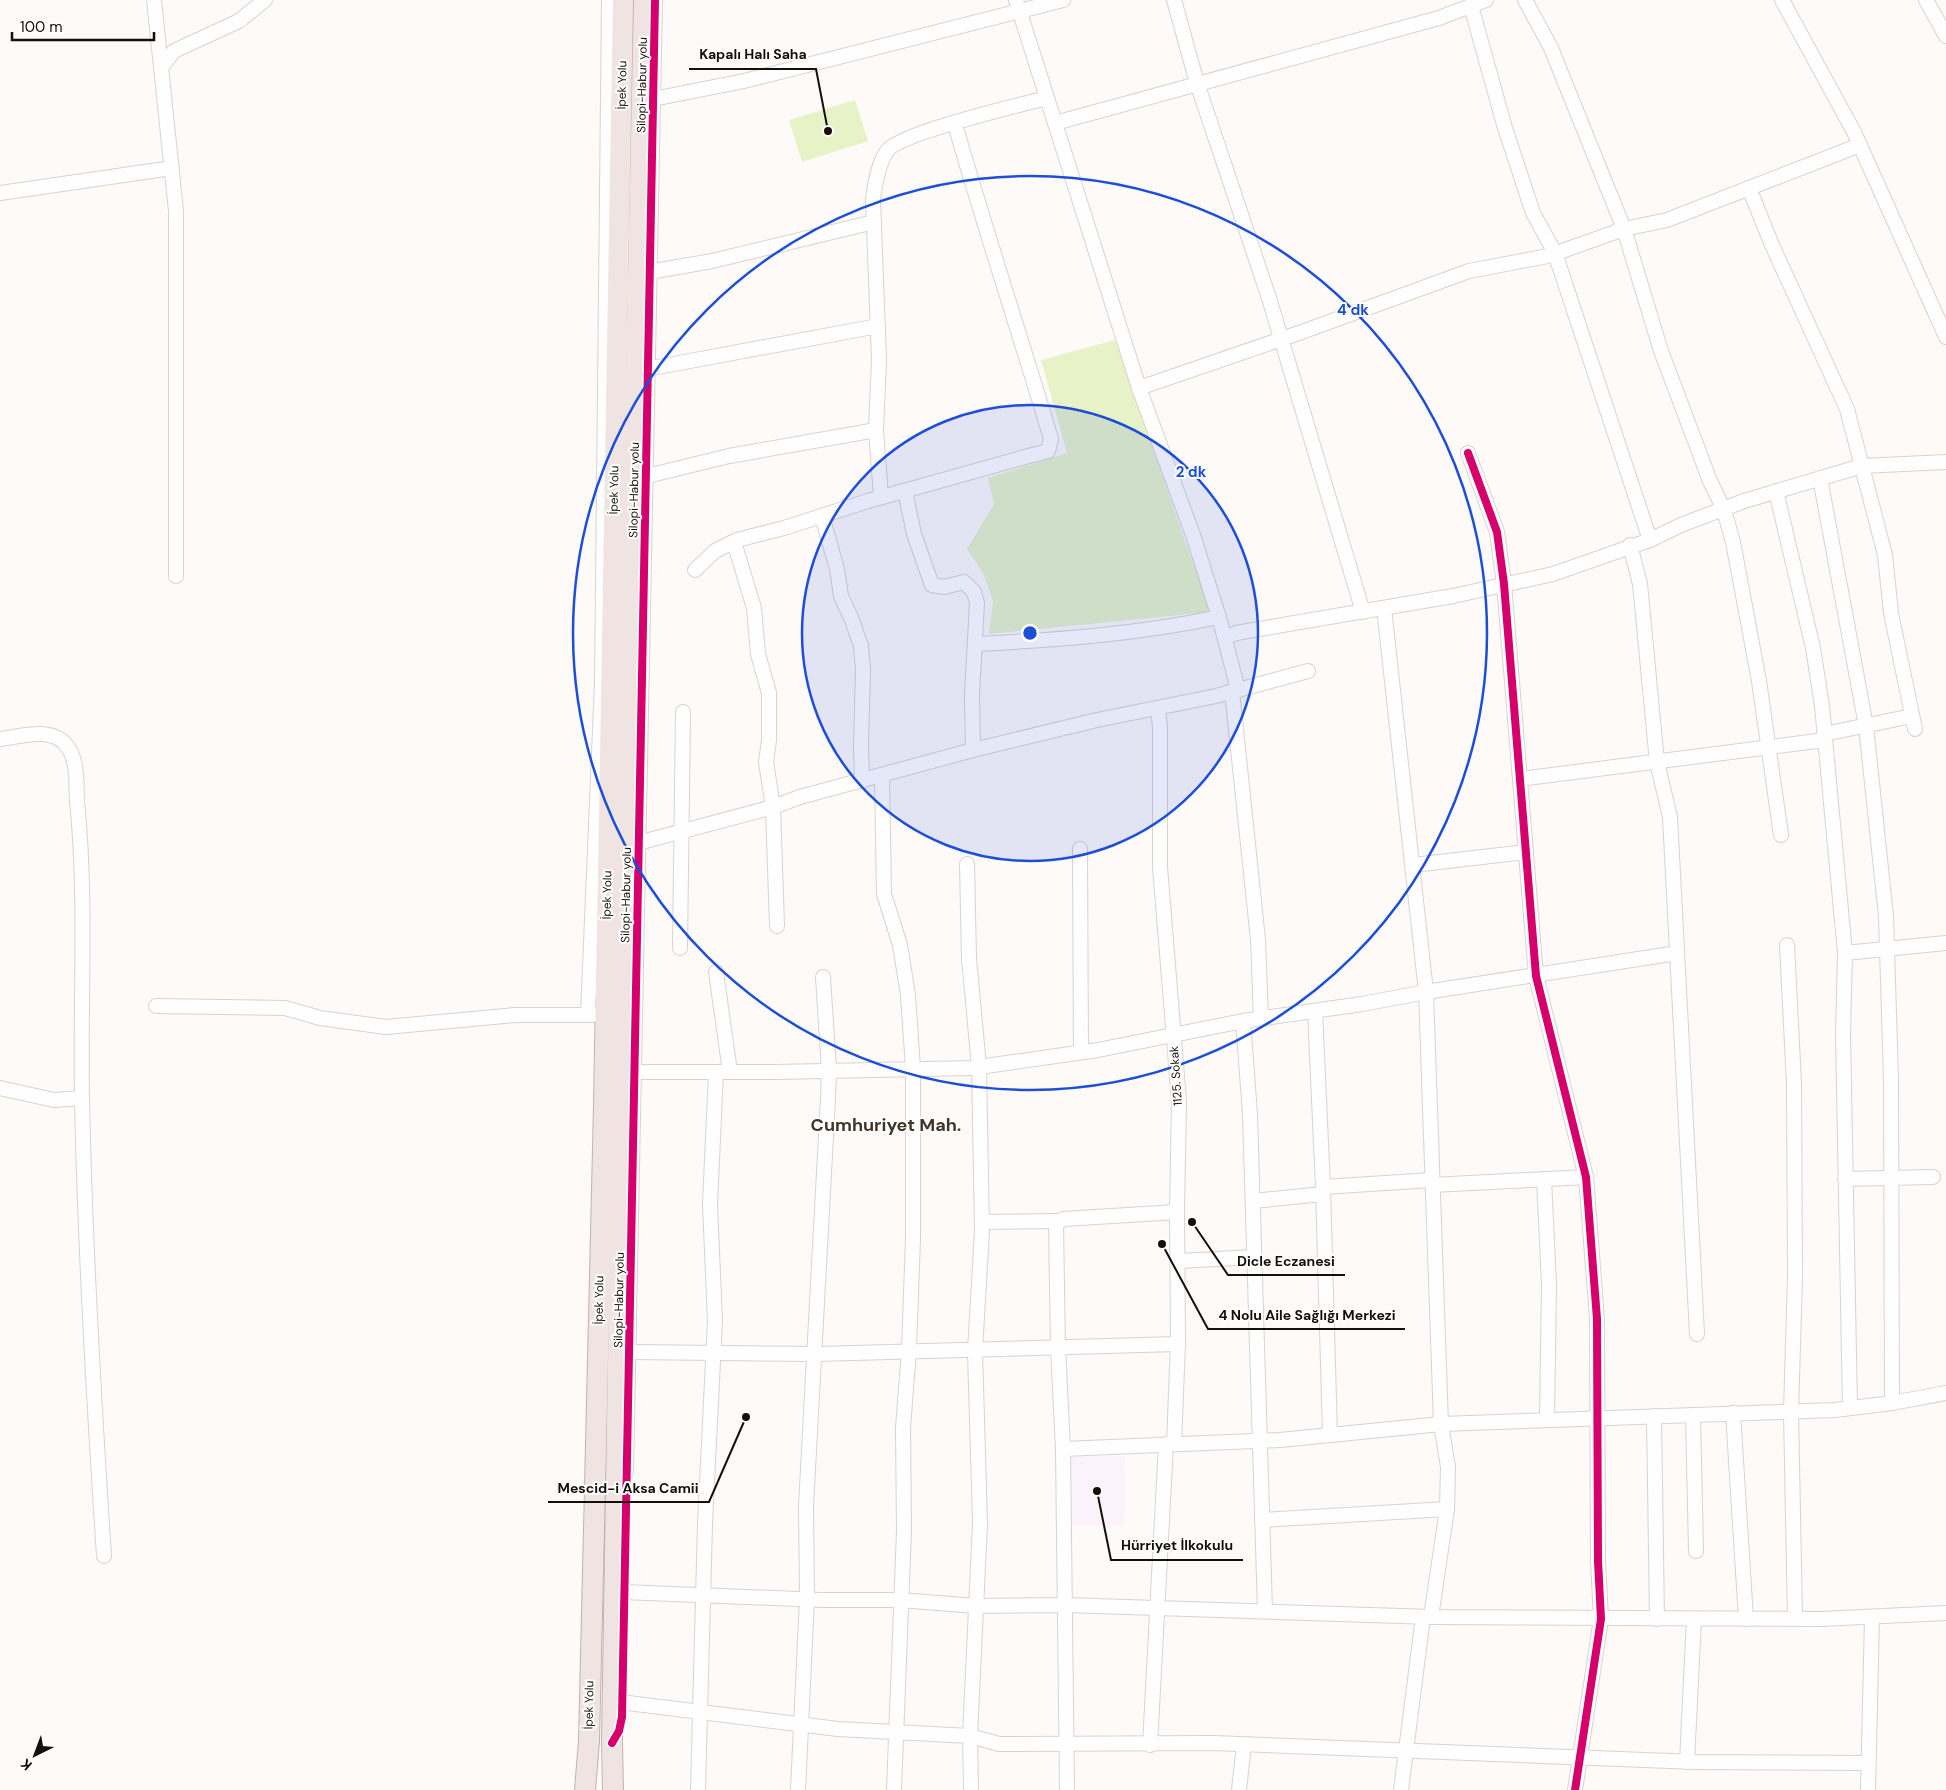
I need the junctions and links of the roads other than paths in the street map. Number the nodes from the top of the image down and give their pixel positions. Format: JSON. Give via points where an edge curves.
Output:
{"nodes":[{"id":1,"x":154,"y":0,"type":"edge"},
{"id":2,"x":265,"y":0,"type":"edge"},
{"id":3,"x":608,"y":0,"type":"edge"},
{"id":4,"x":623,"y":0,"type":"edge"},
{"id":5,"x":644,"y":0,"type":"edge"},
{"id":6,"x":655,"y":0,"type":"edge"},
{"id":7,"x":1063,"y":0,"type":"edge"},
{"id":8,"x":1174,"y":0,"type":"edge"},
{"id":9,"x":1486,"y":0,"type":"edge"},
{"id":10,"x":1525,"y":0,"type":"edge"},
{"id":11,"x":1782,"y":0,"type":"edge"},
{"id":12,"x":1926,"y":0,"type":"edge"},
{"id":13,"x":1017,"y":6,"type":"edge"},
{"id":14,"x":1471,"y":6,"type":"junction"},
{"id":15,"x":1946,"y":36,"type":"edge"},
{"id":16,"x":161,"y":68,"type":"junction"},
{"id":17,"x":1197,"y":83,"type":"junction"},
{"id":18,"x":1047,"y":98,"type":"junction"},
{"id":19,"x":653,"y":99,"type":"junction"},
{"id":20,"x":1055,"y":123,"type":"junction"},
{"id":21,"x":955,"y":124,"type":"junction"},
{"id":22,"x":1860,"y":145,"type":"junction"},
{"id":23,"x":172,"y":168,"type":"junction"},
{"id":24,"x":1749,"y":188,"type":"junction"},
{"id":25,"x":0,"y":193,"type":"edge"},
{"id":26,"x":874,"y":222,"type":"junction"},
{"id":27,"x":1624,"y":230,"type":"junction"},
{"id":28,"x":1555,"y":253,"type":"junction"},
{"id":29,"x":649,"y":272,"type":"junction"},
{"id":30,"x":878,"y":326,"type":"junction"},
{"id":31,"x":1946,"y":337,"type":"edge"},
{"id":32,"x":1280,"y":339,"type":"junction"},
{"id":33,"x":647,"y":369,"type":"junction"},
{"id":34,"x":1139,"y":388,"type":"junction"},
{"id":35,"x":876,"y":430,"type":"junction"},
{"id":36,"x":1468,"y":453,"type":"dead end"},
{"id":37,"x":1946,"y":462,"type":"edge"},
{"id":38,"x":1862,"y":466,"type":"junction"},
{"id":39,"x":647,"y":476,"type":"junction"},
{"id":40,"x":1820,"y":478,"type":"junction"},
{"id":41,"x":905,"y":491,"type":"junction"},
{"id":42,"x":1776,"y":491,"type":"junction"},
{"id":43,"x":882,"y":497,"type":"junction"},
{"id":44,"x":1724,"y":510,"type":"junction"},
{"id":45,"x":822,"y":516,"type":"junction"},
{"id":46,"x":1650,"y":540,"type":"junction"},
{"id":47,"x":734,"y":542,"type":"junction"},
{"id":48,"x":1630,"y":545,"type":"junction"},
{"id":49,"x":695,"y":570,"type":"dead end"},
{"id":50,"x":176,"y":576,"type":"dead end"},
{"id":51,"x":1504,"y":584,"type":"junction"},
{"id":52,"x":1384,"y":608,"type":"junction"},
{"id":53,"x":1363,"y":612,"type":"junction"},
{"id":54,"x":1219,"y":617,"type":"junction"},
{"id":55,"x":1225,"y":638,"type":"junction"},
{"id":56,"x":976,"y":644,"type":"junction"},
{"id":57,"x":1308,"y":671,"type":"dead end"},
{"id":58,"x":1235,"y":691,"type":"junction"},
{"id":59,"x":1158,"y":709,"type":"junction"},
{"id":60,"x":683,"y":712,"type":"dead end"},
{"id":61,"x":1866,"y":726,"type":"junction"},
{"id":62,"x":1824,"y":737,"type":"junction"},
{"id":63,"x":0,"y":739,"type":"edge"},
{"id":64,"x":1770,"y":746,"type":"junction"},
{"id":65,"x":973,"y":750,"type":"junction"},
{"id":66,"x":1657,"y":762,"type":"junction"},
{"id":67,"x":882,"y":775,"type":"junction"},
{"id":68,"x":1520,"y":779,"type":"junction"},
{"id":69,"x":862,"y":781,"type":"junction"},
{"id":70,"x":773,"y":807,"type":"junction"},
{"id":71,"x":680,"y":832,"type":"junction"},
{"id":72,"x":1781,"y":835,"type":"dead end"},
{"id":73,"x":638,"y":843,"type":"junction"},
{"id":74,"x":1080,"y":849,"type":"dead end"},
{"id":75,"x":1526,"y":852,"type":"junction"},
{"id":76,"x":967,"y":864,"type":"dead end"},
{"id":77,"x":1413,"y":865,"type":"junction"},
{"id":78,"x":777,"y":926,"type":"dead end"},
{"id":79,"x":1946,"y":943,"type":"edge"},
{"id":80,"x":1787,"y":945,"type":"dead end"},
{"id":81,"x":680,"y":948,"type":"dead end"},
{"id":82,"x":1888,"y":950,"type":"junction"},
{"id":83,"x":1677,"y":953,"type":"junction"},
{"id":84,"x":1845,"y":953,"type":"junction"},
{"id":85,"x":716,"y":972,"type":"dead end"},
{"id":86,"x":1536,"y":976,"type":"junction"},
{"id":87,"x":823,"y":977,"type":"dead end"},
{"id":88,"x":1426,"y":992,"type":"junction"},
{"id":89,"x":156,"y":1006,"type":"dead end"},
{"id":90,"x":1315,"y":1011,"type":"junction"},
{"id":91,"x":597,"y":1015,"type":"junction"},
{"id":92,"x":1261,"y":1019,"type":"junction"},
{"id":93,"x":1243,"y":1021,"type":"junction"},
{"id":94,"x":1173,"y":1034,"type":"junction"},
{"id":95,"x":1080,"y":1052,"type":"junction"},
{"id":96,"x":979,"y":1067,"type":"junction"},
{"id":97,"x":913,"y":1068,"type":"junction"},
{"id":98,"x":829,"y":1071,"type":"junction"},
{"id":99,"x":634,"y":1072,"type":"junction"},
{"id":100,"x":723,"y":1072,"type":"junction"},
{"id":101,"x":0,"y":1088,"type":"edge"},
{"id":102,"x":82,"y":1098,"type":"junction"},
{"id":103,"x":1586,"y":1177,"type":"junction"},
{"id":104,"x":1891,"y":1177,"type":"junction"},
{"id":105,"x":1933,"y":1177,"type":"dead end"},
{"id":106,"x":1544,"y":1179,"type":"junction"},
{"id":107,"x":1845,"y":1179,"type":"junction"},
{"id":108,"x":1432,"y":1182,"type":"junction"},
{"id":109,"x":1323,"y":1190,"type":"junction"},
{"id":110,"x":1253,"y":1201,"type":"junction"},
{"id":111,"x":611,"y":1205,"type":"junction"},
{"id":112,"x":1177,"y":1212,"type":"junction"},
{"id":113,"x":1058,"y":1221,"type":"junction"},
{"id":114,"x":982,"y":1222,"type":"junction"},
{"id":115,"x":1255,"y":1257,"type":"junction"},
{"id":116,"x":1179,"y":1261,"type":"junction"},
{"id":117,"x":1697,"y":1334,"type":"dead end"},
{"id":118,"x":1178,"y":1344,"type":"junction"},
{"id":119,"x":1058,"y":1349,"type":"junction"},
{"id":120,"x":909,"y":1350,"type":"junction"},
{"id":121,"x":975,"y":1351,"type":"junction"},
{"id":122,"x":629,"y":1352,"type":"junction"},
{"id":123,"x":713,"y":1353,"type":"junction"},
{"id":124,"x":816,"y":1354,"type":"junction"},
{"id":125,"x":1946,"y":1393,"type":"edge"},
{"id":126,"x":1892,"y":1403,"type":"junction"},
{"id":127,"x":1850,"y":1408,"type":"junction"},
{"id":128,"x":1791,"y":1412,"type":"junction"},
{"id":129,"x":1733,"y":1413,"type":"junction"},
{"id":130,"x":1693,"y":1415,"type":"junction"},
{"id":131,"x":1654,"y":1416,"type":"junction"},
{"id":132,"x":1599,"y":1418,"type":"junction"},
{"id":133,"x":1547,"y":1419,"type":"junction"},
{"id":134,"x":1441,"y":1424,"type":"junction"},
{"id":135,"x":1330,"y":1435,"type":"junction"},
{"id":136,"x":1259,"y":1440,"type":"junction"},
{"id":137,"x":1170,"y":1444,"type":"junction"},
{"id":138,"x":1063,"y":1449,"type":"junction"},
{"id":139,"x":1448,"y":1509,"type":"junction"},
{"id":140,"x":1262,"y":1520,"type":"junction"},
{"id":141,"x":1696,"y":1552,"type":"dead end"},
{"id":142,"x":104,"y":1556,"type":"dead end"},
{"id":143,"x":624,"y":1592,"type":"junction"},
{"id":144,"x":704,"y":1594,"type":"junction"},
{"id":145,"x":807,"y":1599,"type":"junction"},
{"id":146,"x":900,"y":1600,"type":"junction"},
{"id":147,"x":1066,"y":1605,"type":"junction"},
{"id":148,"x":976,"y":1606,"type":"junction"},
{"id":149,"x":1156,"y":1607,"type":"junction"},
{"id":150,"x":1265,"y":1611,"type":"junction"},
{"id":151,"x":1946,"y":1613,"type":"edge"},
{"id":152,"x":1427,"y":1617,"type":"junction"},
{"id":153,"x":1872,"y":1617,"type":"junction"},
{"id":154,"x":1794,"y":1618,"type":"junction"},
{"id":155,"x":1601,"y":1619,"type":"junction"},
{"id":156,"x":1694,"y":1619,"type":"junction"},
{"id":157,"x":1746,"y":1619,"type":"junction"},
{"id":158,"x":1657,"y":1620,"type":"junction"},
{"id":159,"x":617,"y":1702,"type":"junction"},
{"id":160,"x":700,"y":1713,"type":"junction"},
{"id":161,"x":800,"y":1724,"type":"junction"},
{"id":162,"x":895,"y":1732,"type":"junction"},
{"id":163,"x":970,"y":1736,"type":"junction"},
{"id":164,"x":1067,"y":1744,"type":"junction"},
{"id":165,"x":1150,"y":1745,"type":"junction"},
{"id":166,"x":1244,"y":1745,"type":"junction"},
{"id":167,"x":1405,"y":1750,"type":"junction"},
{"id":168,"x":1579,"y":1757,"type":"junction"},
{"id":169,"x":1687,"y":1762,"type":"junction"},
{"id":170,"x":1868,"y":1763,"type":"junction"},
{"id":171,"x":584,"y":1790,"type":"edge"},
{"id":172,"x":613,"y":1790,"type":"edge"},
{"id":173,"x":698,"y":1790,"type":"edge"},
{"id":174,"x":798,"y":1790,"type":"edge"},
{"id":175,"x":894,"y":1790,"type":"edge"},
{"id":176,"x":971,"y":1790,"type":"edge"},
{"id":177,"x":1067,"y":1790,"type":"edge"},
{"id":178,"x":1239,"y":1790,"type":"edge"},
{"id":179,"x":1401,"y":1790,"type":"edge"},
{"id":180,"x":1575,"y":1790,"type":"edge"},
{"id":181,"x":1868,"y":1790,"type":"edge"}],
"edges":[{"from":1,"to":16,"type":"street"},
{"from":2,"to":16,"type":"street","via":[[239,21],[174,51]]},
{"from":3,"to":91,"type":"street"},
{"from":4,"to":91,"type":"highway","name":"İpek Yolu"},
{"from":5,"to":111,"type":"highway","name":"Silopi-Habur yolu"},
{"from":6,"to":19,"type":"street"},
{"from":7,"to":13,"type":"street"},
{"from":8,"to":17,"type":"street"},
{"from":9,"to":14,"type":"street"},
{"from":10,"to":27,"type":"street","via":[[1551,48]]},
{"from":11,"to":22,"type":"street"},
{"from":12,"to":15,"type":"street"},
{"from":13,"to":18,"type":"street"},
{"from":13,"to":19,"type":"street","via":[[744,81]]},
{"from":14,"to":17,"type":"street","via":[[1439,18]]},
{"from":14,"to":28,"type":"street","via":[[1533,213]]},
{"from":16,"to":23,"type":"street"},
{"from":17,"to":20,"type":"street"},
{"from":17,"to":32,"type":"street"},
{"from":18,"to":20,"type":"street"},
{"from":18,"to":21,"type":"street"},
{"from":19,"to":29,"type":"street"},
{"from":20,"to":34,"type":"street"},
{"from":21,"to":26,"type":"street","via":[[910,137],[887,150],[875,180]]},
{"from":21,"to":41,"type":"street","via":[[1030,365],[1051,444],[1048,450]]},
{"from":22,"to":24,"type":"street"},
{"from":22,"to":31,"type":"street"},
{"from":23,"to":25,"type":"street"},
{"from":23,"to":50,"type":"street","via":[[176,211]]},
{"from":24,"to":27,"type":"street","via":[[1667,220]]},
{"from":24,"to":38,"type":"street","via":[[1847,410]]},
{"from":26,"to":29,"type":"street","via":[[712,261]]},
{"from":26,"to":30,"type":"street"},
{"from":27,"to":28,"type":"street"},
{"from":27,"to":44,"type":"street","via":[[1661,351]]},
{"from":28,"to":32,"type":"street","via":[[1469,271]]},
{"from":28,"to":46,"type":"street"},
{"from":29,"to":33,"type":"street"},
{"from":30,"to":33,"type":"street"},
{"from":30,"to":35,"type":"street"},
{"from":32,"to":34,"type":"street"},
{"from":32,"to":53,"type":"street"},
{"from":33,"to":39,"type":"street"},
{"from":34,"to":54,"type":"street"},
{"from":35,"to":39,"type":"street","via":[[729,456]]},
{"from":35,"to":43,"type":"street"},
{"from":36,"to":51,"type":"street","via":[[1497,532]]},
{"from":37,"to":38,"type":"street"},
{"from":38,"to":40,"type":"street"},
{"from":38,"to":61,"type":"street","via":[[1884,555],[1891,613],[1913,722]]},
{"from":39,"to":73,"type":"street"},
{"from":40,"to":42,"type":"street"},
{"from":40,"to":61,"type":"street"},
{"from":41,"to":43,"type":"street"},
{"from":41,"to":56,"type":"street","via":[[914,534],[932,586],[964,582],[974,592],[977,604]]},
{"from":42,"to":44,"type":"street"},
{"from":42,"to":62,"type":"street","via":[[1812,648]]},
{"from":43,"to":45,"type":"street"},
{"from":44,"to":46,"type":"street"},
{"from":44,"to":64,"type":"street","via":[[1733,542]]},
{"from":45,"to":47,"type":"street"},
{"from":45,"to":69,"type":"street","via":[[837,569],[840,596],[861,646]]},
{"from":46,"to":48,"type":"street"},
{"from":47,"to":49,"type":"street","via":[[715,551]]},
{"from":47,"to":70,"type":"street","via":[[754,608],[758,654],[769,693],[766,762]]},
{"from":48,"to":51,"type":"street","via":[[1553,574]]},
{"from":48,"to":66,"type":"street","via":[[1640,584]]},
{"from":51,"to":52,"type":"street"},
{"from":51,"to":68,"type":"street"},
{"from":52,"to":53,"type":"street"},
{"from":52,"to":77,"type":"street"},
{"from":53,"to":55,"type":"street","via":[[1236,633]]},
{"from":54,"to":55,"type":"street"},
{"from":54,"to":56,"type":"street","via":[[1180,626],[1061,640]]},
{"from":55,"to":58,"type":"street"},
{"from":56,"to":65,"type":"street","via":[[972,694]]},
{"from":57,"to":58,"type":"street"},
{"from":58,"to":59,"type":"street"},
{"from":58,"to":92,"type":"street","via":[[1258,940]]},
{"from":59,"to":65,"type":"street"},
{"from":59,"to":94,"type":"street","name":"1125. Sokak","via":[[1160,867]]},
{"from":60,"to":71,"type":"street"},
{"from":61,"to":62,"type":"street"},
{"from":61,"to":82,"type":"street"},
{"from":62,"to":64,"type":"street"},
{"from":62,"to":84,"type":"street"},
{"from":63,"to":102,"type":"street","via":[[50,734],[64,742],[73,759],[82,855]]},
{"from":64,"to":66,"type":"street"},
{"from":64,"to":72,"type":"street"},
{"from":65,"to":67,"type":"street"},
{"from":66,"to":68,"type":"street"},
{"from":66,"to":83,"type":"street","via":[[1670,817]]},
{"from":67,"to":69,"type":"street"},
{"from":67,"to":97,"type":"street","via":[[884,894],[900,944],[908,995]]},
{"from":68,"to":75,"type":"street"},
{"from":69,"to":70,"type":"street"},
{"from":70,"to":71,"type":"street"},
{"from":70,"to":78,"type":"street"},
{"from":71,"to":73,"type":"street"},
{"from":71,"to":81,"type":"street"},
{"from":73,"to":99,"type":"street"},
{"from":74,"to":95,"type":"street"},
{"from":75,"to":77,"type":"street"},
{"from":75,"to":86,"type":"street"},
{"from":76,"to":96,"type":"street","via":[[968,958]]},
{"from":77,"to":88,"type":"street"},
{"from":79,"to":82,"type":"street"},
{"from":80,"to":128,"type":"street","via":[[1794,1084],[1796,1276]]},
{"from":82,"to":84,"type":"street"},
{"from":82,"to":104,"type":"street"},
{"from":83,"to":86,"type":"street"},
{"from":83,"to":117,"type":"street"},
{"from":84,"to":107,"type":"street"},
{"from":85,"to":100,"type":"street"},
{"from":86,"to":88,"type":"street"},
{"from":86,"to":103,"type":"street"},
{"from":87,"to":98,"type":"street"},
{"from":88,"to":90,"type":"street"},
{"from":88,"to":108,"type":"street"},
{"from":89,"to":91,"type":"street","via":[[285,1008],[320,1018],[386,1028],[515,1015]]},
{"from":90,"to":92,"type":"street"},
{"from":90,"to":109,"type":"street"},
{"from":91,"to":111,"type":"highway","name":"İpek Yolu"},
{"from":92,"to":93,"type":"street"},
{"from":93,"to":94,"type":"street"},
{"from":93,"to":110,"type":"street"},
{"from":94,"to":95,"type":"street"},
{"from":94,"to":112,"type":"street","name":"1125. Sokak","via":[[1179,1101]]},
{"from":95,"to":96,"type":"street"},
{"from":96,"to":97,"type":"street"},
{"from":96,"to":114,"type":"street"},
{"from":97,"to":98,"type":"street"},
{"from":97,"to":120,"type":"street"},
{"from":98,"to":100,"type":"street"},
{"from":98,"to":124,"type":"street"},
{"from":99,"to":100,"type":"street"},
{"from":99,"to":122,"type":"street"},
{"from":100,"to":123,"type":"street","via":[[710,1204],[715,1321]]},
{"from":101,"to":102,"type":"street","via":[[54,1100]]},
{"from":102,"to":142,"type":"street"},
{"from":103,"to":106,"type":"street"},
{"from":103,"to":132,"type":"street","via":[[1597,1319]]},
{"from":104,"to":105,"type":"street"},
{"from":104,"to":107,"type":"street"},
{"from":104,"to":126,"type":"street"},
{"from":106,"to":108,"type":"street"},
{"from":106,"to":133,"type":"street","via":[[1549,1284]]},
{"from":107,"to":127,"type":"street"},
{"from":108,"to":109,"type":"street"},
{"from":108,"to":134,"type":"street"},
{"from":109,"to":110,"type":"street"},
{"from":109,"to":135,"type":"street"},
{"from":110,"to":115,"type":"street"},
{"from":111,"to":159,"type":"highway","name":"Silopi-Habur yolu"},
{"from":111,"to":171,"type":"highway","name":"İpek Yolu","via":[[589,1741]]},
{"from":112,"to":113,"type":"street"},
{"from":112,"to":116,"type":"street","name":"1125. Sokak"},
{"from":113,"to":114,"type":"street"},
{"from":113,"to":119,"type":"street"},
{"from":114,"to":121,"type":"street"},
{"from":115,"to":116,"type":"street"},
{"from":115,"to":136,"type":"street"},
{"from":116,"to":118,"type":"street","name":"1125. Sokak"},
{"from":118,"to":119,"type":"street"},
{"from":118,"to":137,"type":"street","name":"1125. Sokak"},
{"from":119,"to":121,"type":"street"},
{"from":119,"to":138,"type":"street"},
{"from":120,"to":121,"type":"street"},
{"from":120,"to":124,"type":"street"},
{"from":120,"to":146,"type":"street","via":[[903,1428],[904,1531]]},
{"from":121,"to":148,"type":"street","via":[[980,1524]]},
{"from":122,"to":123,"type":"street"},
{"from":122,"to":143,"type":"street"},
{"from":123,"to":124,"type":"street"},
{"from":123,"to":144,"type":"street"},
{"from":124,"to":145,"type":"street","via":[[806,1506]]},
{"from":125,"to":126,"type":"street"},
{"from":126,"to":127,"type":"street"},
{"from":127,"to":128,"type":"street"},
{"from":128,"to":129,"type":"street"},
{"from":128,"to":154,"type":"street"},
{"from":129,"to":130,"type":"street"},
{"from":129,"to":157,"type":"street"},
{"from":130,"to":131,"type":"street"},
{"from":130,"to":141,"type":"street"},
{"from":131,"to":132,"type":"street"},
{"from":131,"to":158,"type":"street"},
{"from":132,"to":133,"type":"street"},
{"from":132,"to":155,"type":"street"},
{"from":133,"to":134,"type":"street"},
{"from":134,"to":135,"type":"street"},
{"from":134,"to":139,"type":"street","via":[[1448,1467]]},
{"from":135,"to":136,"type":"street"},
{"from":136,"to":137,"type":"street"},
{"from":136,"to":140,"type":"street"},
{"from":137,"to":138,"type":"street"},
{"from":137,"to":149,"type":"street","name":"1125. Sokak"},
{"from":138,"to":147,"type":"street"},
{"from":139,"to":140,"type":"street"},
{"from":139,"to":152,"type":"street"},
{"from":140,"to":150,"type":"street"},
{"from":143,"to":144,"type":"street"},
{"from":143,"to":159,"type":"street"},
{"from":144,"to":145,"type":"street"},
{"from":144,"to":160,"type":"street"},
{"from":145,"to":146,"type":"street"},
{"from":145,"to":161,"type":"street"},
{"from":146,"to":148,"type":"street"},
{"from":146,"to":162,"type":"street","via":[[900,1675]]},
{"from":147,"to":148,"type":"street"},
{"from":147,"to":149,"type":"street"},
{"from":147,"to":164,"type":"street"},
{"from":148,"to":163,"type":"street"},
{"from":149,"to":150,"type":"street"},
{"from":149,"to":165,"type":"street","name":"1125. Sokak"},
{"from":150,"to":152,"type":"street"},
{"from":151,"to":153,"type":"street"},
{"from":152,"to":155,"type":"street"},
{"from":152,"to":167,"type":"street"},
{"from":153,"to":154,"type":"street"},
{"from":153,"to":170,"type":"street"},
{"from":154,"to":157,"type":"street"},
{"from":155,"to":158,"type":"street"},
{"from":155,"to":168,"type":"street"},
{"from":156,"to":157,"type":"street"},
{"from":156,"to":158,"type":"street"},
{"from":156,"to":169,"type":"street"},
{"from":159,"to":160,"type":"street"},
{"from":159,"to":172,"type":"highway","name":"Silopi-Habur yolu","via":[[612,1743]]},
{"from":160,"to":161,"type":"street"},
{"from":160,"to":173,"type":"street"},
{"from":161,"to":162,"type":"street"},
{"from":161,"to":174,"type":"street"},
{"from":162,"to":163,"type":"street"},
{"from":162,"to":175,"type":"street"},
{"from":163,"to":164,"type":"street","via":[[999,1744]]},
{"from":163,"to":176,"type":"street"},
{"from":164,"to":165,"type":"street"},
{"from":164,"to":177,"type":"street"},
{"from":165,"to":166,"type":"street"},
{"from":166,"to":167,"type":"street"},
{"from":166,"to":178,"type":"street"},
{"from":167,"to":168,"type":"street"},
{"from":167,"to":179,"type":"street"},
{"from":168,"to":169,"type":"street"},
{"from":168,"to":180,"type":"street"},
{"from":169,"to":170,"type":"street"},
{"from":170,"to":181,"type":"street"}]}
